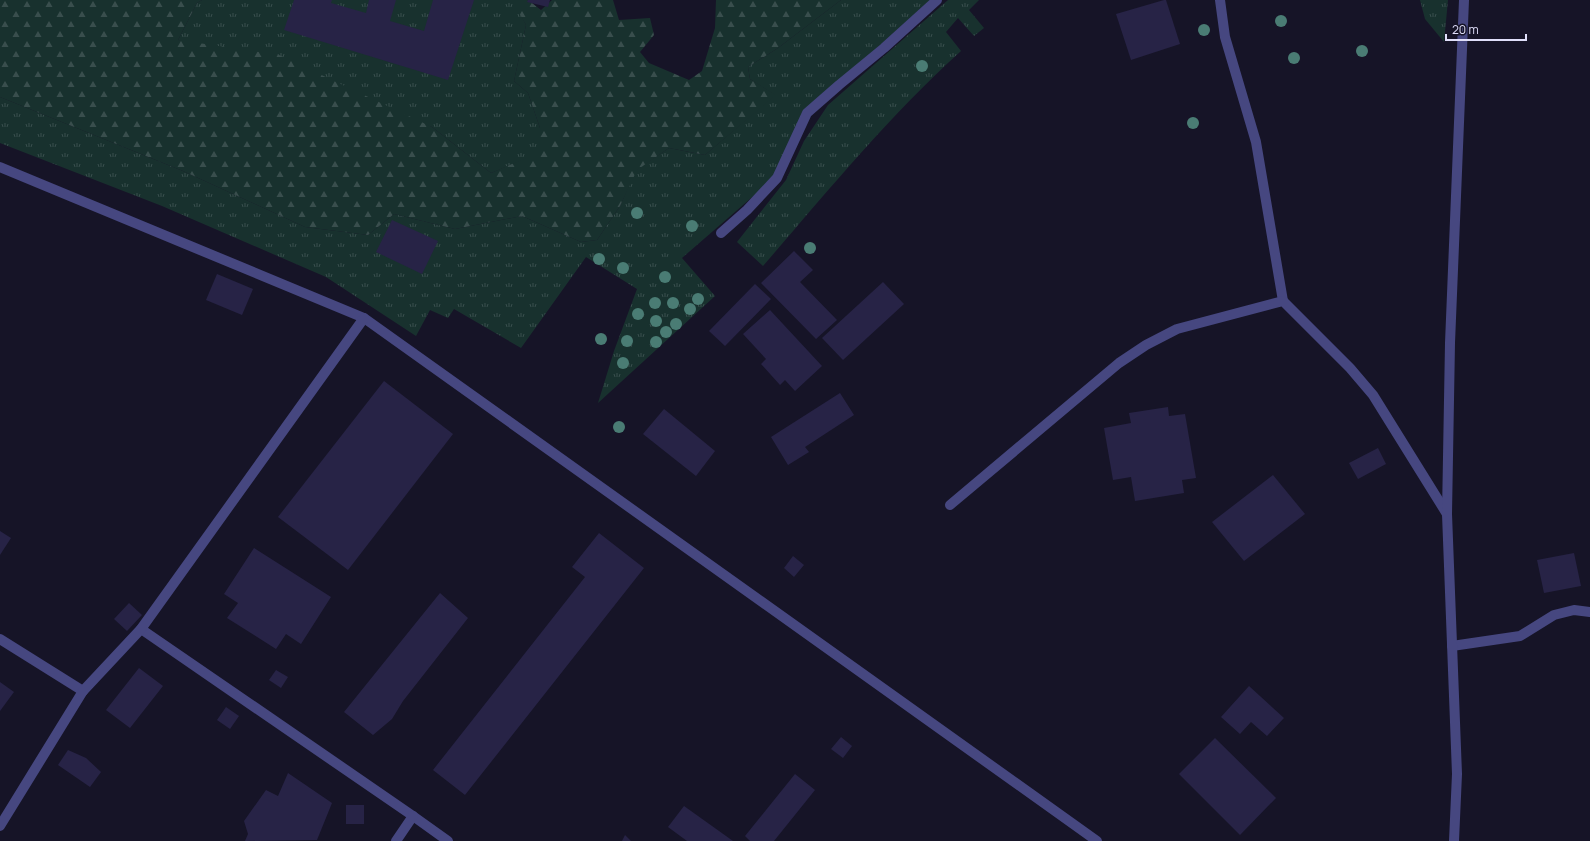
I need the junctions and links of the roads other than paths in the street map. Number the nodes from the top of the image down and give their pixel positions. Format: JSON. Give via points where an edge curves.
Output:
{"nodes":[{"id":1,"x":938,"y":0,"type":"edge"},
{"id":2,"x":1220,"y":0,"type":"edge"},
{"id":3,"x":1464,"y":0,"type":"edge"},
{"id":4,"x":0,"y":167,"type":"edge"},
{"id":5,"x":721,"y":233,"type":"dead end"},
{"id":6,"x":1283,"y":301,"type":"junction"},
{"id":7,"x":364,"y":318,"type":"junction"},
{"id":8,"x":950,"y":505,"type":"dead end"},
{"id":9,"x":1447,"y":514,"type":"junction"},
{"id":10,"x":1590,"y":612,"type":"edge"},
{"id":11,"x":141,"y":629,"type":"junction"},
{"id":12,"x":0,"y":639,"type":"edge"},
{"id":13,"x":1452,"y":646,"type":"junction"},
{"id":14,"x":83,"y":691,"type":"junction"},
{"id":15,"x":413,"y":816,"type":"junction"},
{"id":16,"x":0,"y":826,"type":"edge"},
{"id":17,"x":396,"y":841,"type":"edge"},
{"id":18,"x":448,"y":841,"type":"edge"},
{"id":19,"x":1097,"y":841,"type":"edge"},
{"id":20,"x":1454,"y":841,"type":"edge"}],
"edges":[{"from":1,"to":5,"type":"street","via":[[808,113],[777,178],[748,210]]},
{"from":2,"to":6,"type":"street","via":[[1225,37],[1256,142]]},
{"from":3,"to":9,"type":"street","via":[[1450,343]]},
{"from":4,"to":7,"type":"street"},
{"from":6,"to":8,"type":"street","via":[[1176,329],[1146,344]]},
{"from":6,"to":9,"type":"street","via":[[1350,368],[1373,395]]},
{"from":7,"to":11,"type":"street"},
{"from":7,"to":19,"type":"street"},
{"from":9,"to":13,"type":"street"},
{"from":10,"to":13,"type":"street","via":[[1574,610],[1554,615],[1520,636]]},
{"from":11,"to":14,"type":"street"},
{"from":11,"to":15,"type":"street"},
{"from":12,"to":14,"type":"street"},
{"from":13,"to":20,"type":"street","via":[[1457,774]]},
{"from":14,"to":16,"type":"street"},
{"from":15,"to":17,"type":"street"},
{"from":15,"to":18,"type":"street"}]}
